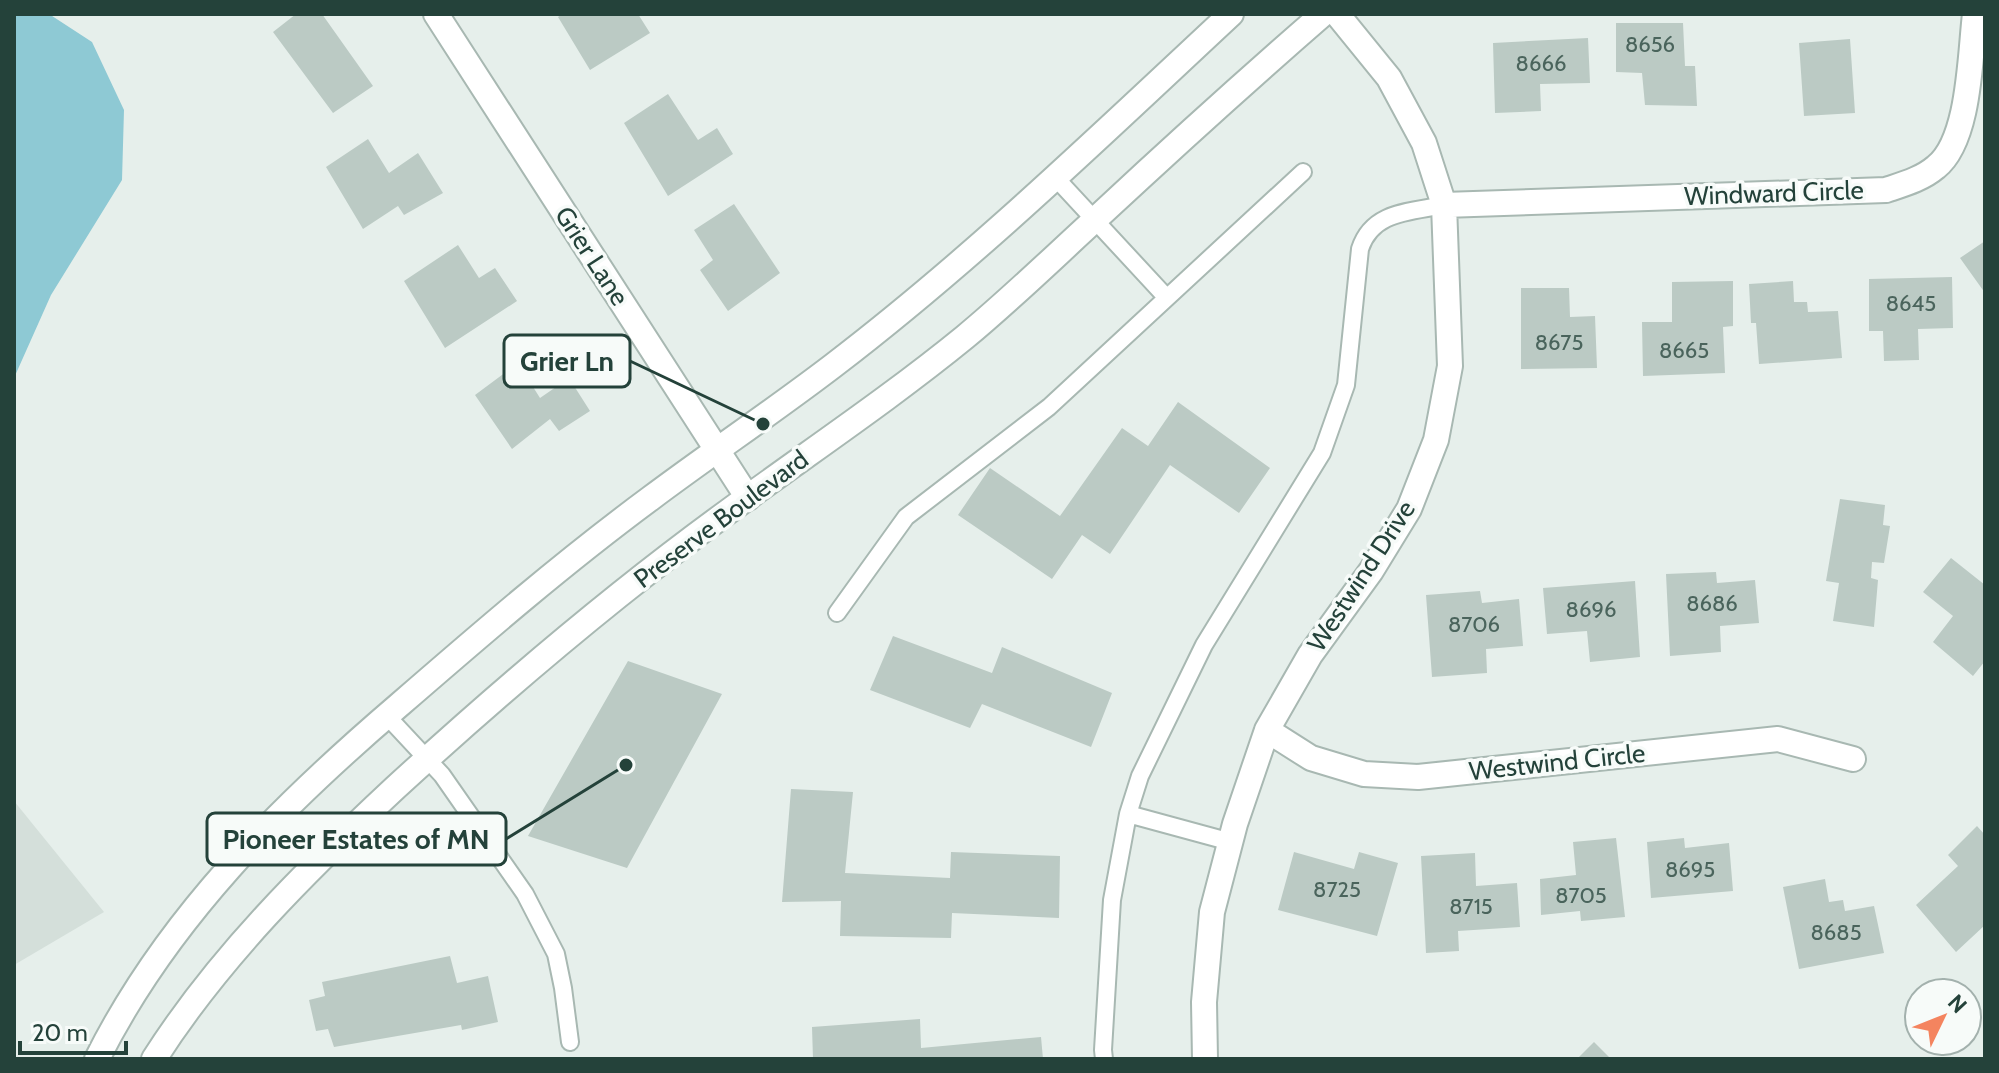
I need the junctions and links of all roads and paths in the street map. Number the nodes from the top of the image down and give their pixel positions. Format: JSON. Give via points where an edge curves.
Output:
{"nodes":[{"id":1,"x":436,"y":14,"type":"edge"},
{"id":2,"x":1231,"y":14,"type":"edge"},
{"id":3,"x":1323,"y":14,"type":"edge"},
{"id":4,"x":1337,"y":14,"type":"edge"},
{"id":5,"x":1975,"y":14,"type":"edge"},
{"id":6,"x":1303,"y":172,"type":"dead end"},
{"id":7,"x":1054,"y":176,"type":"junction"},
{"id":8,"x":1444,"y":205,"type":"junction"},
{"id":9,"x":1095,"y":220,"type":"junction"},
{"id":10,"x":1167,"y":298,"type":"junction"},
{"id":11,"x":717,"y":450,"type":"junction"},
{"id":12,"x":748,"y":498,"type":"junction"},
{"id":13,"x":837,"y":613,"type":"dead end"},
{"id":14,"x":386,"y":715,"type":"junction"},
{"id":15,"x":1267,"y":730,"type":"junction"},
{"id":16,"x":428,"y":758,"type":"junction"},
{"id":17,"x":1853,"y":759,"type":"dead end"},
{"id":18,"x":1128,"y":814,"type":"junction"},
{"id":19,"x":1231,"y":842,"type":"junction"},
{"id":20,"x":570,"y":1042,"type":"dead end"},
{"id":21,"x":97,"y":1059,"type":"edge"},
{"id":22,"x":154,"y":1059,"type":"edge"},
{"id":23,"x":1104,"y":1059,"type":"edge"},
{"id":24,"x":1205,"y":1059,"type":"edge"}],
"edges":[{"from":1,"to":11,"type":"street","name":"Grier Lane"},
{"from":2,"to":7,"type":"street"},
{"from":3,"to":9,"type":"street","name":"Preserve Boulevard"},
{"from":4,"to":8,"type":"street","name":"Westwind Drive","via":[[1389,78],[1424,143]]},
{"from":5,"to":8,"type":"street","name":"Windward Circle","via":[[1955,142],[1938,166],[1912,182],[1886,190]]},
{"from":6,"to":10,"type":"lane"},
{"from":7,"to":9,"type":"lane"},
{"from":7,"to":11,"type":"street","via":[[895,318]]},
{"from":8,"to":15,"type":"street","name":"Westwind Drive","via":[[1450,366],[1436,440],[1409,509],[1310,655]]},
{"from":8,"to":18,"type":"lane","via":[[1386,217],[1364,236],[1346,385],[1322,453],[1204,645],[1140,776]]},
{"from":9,"to":10,"type":"lane"},
{"from":9,"to":12,"type":"street","name":"Preserve Boulevard","via":[[966,336]]},
{"from":10,"to":13,"type":"lane","via":[[1049,407],[906,517]]},
{"from":11,"to":12,"type":"street","name":"Grier Lane"},
{"from":11,"to":14,"type":"street","via":[[521,598]]},
{"from":12,"to":16,"type":"street","name":"Preserve Boulevard","via":[[518,677]]},
{"from":14,"to":16,"type":"lane"},
{"from":14,"to":21,"type":"street","via":[[328,767],[186,916],[152,963]]},
{"from":15,"to":17,"type":"street","name":"Westwind Circle","via":[[1311,758],[1364,774],[1418,777],[1778,739]]},
{"from":15,"to":19,"type":"street","name":"Westwind Drive"},
{"from":16,"to":20,"type":"lane","via":[[525,894],[556,954]]},
{"from":16,"to":22,"type":"street","name":"Preserve Boulevard","via":[[353,826],[251,933]]},
{"from":18,"to":19,"type":"lane"},
{"from":18,"to":23,"type":"lane","via":[[1112,900]]},
{"from":19,"to":24,"type":"street","name":"Westwind Drive","via":[[1212,912]]}]}
